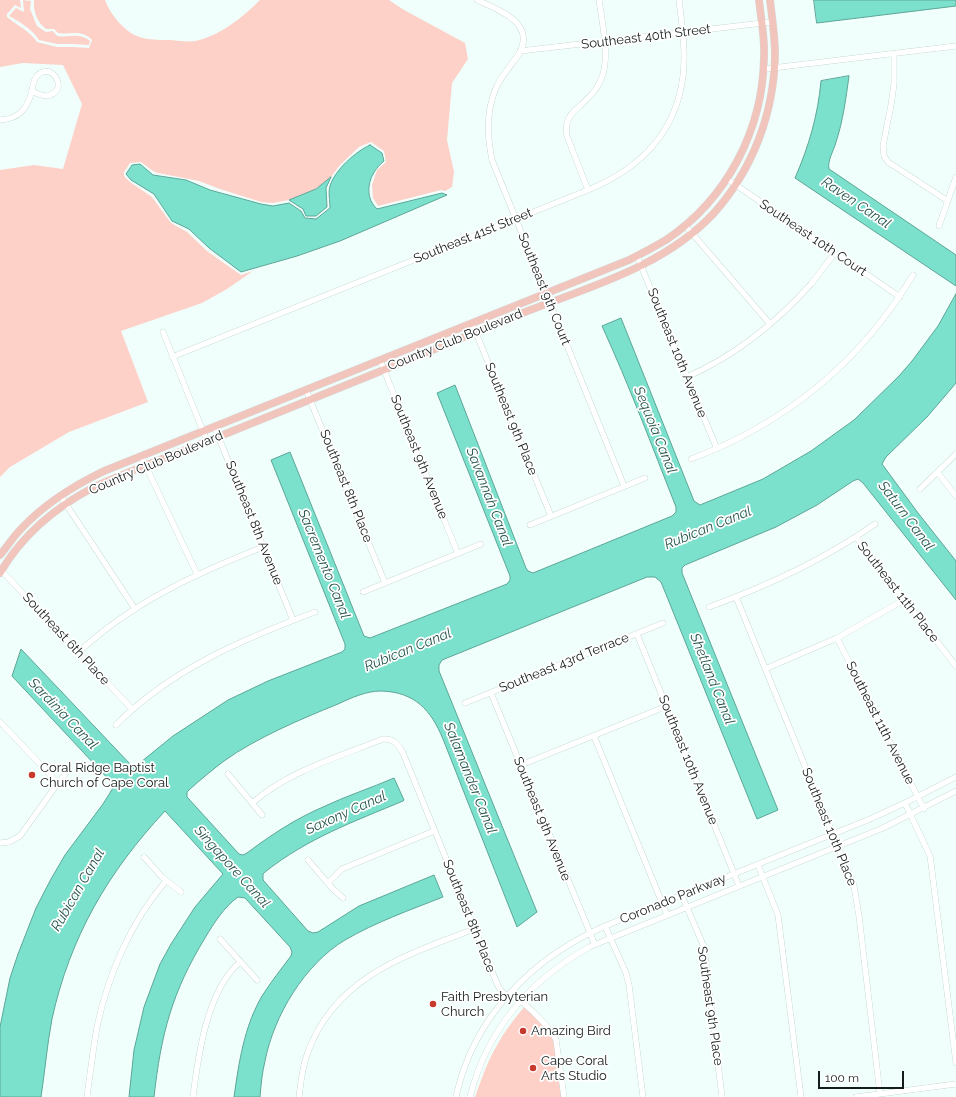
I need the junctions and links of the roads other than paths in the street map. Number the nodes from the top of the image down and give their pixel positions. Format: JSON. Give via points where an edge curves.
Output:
{"nodes":[{"id":1,"x":477,"y":0,"type":"edge"},
{"id":2,"x":599,"y":0,"type":"edge"},
{"id":3,"x":679,"y":0,"type":"edge"},
{"id":4,"x":759,"y":0,"type":"edge"},
{"id":5,"x":770,"y":0,"type":"edge"},
{"id":6,"x":772,"y":22,"type":"junction"},
{"id":7,"x":762,"y":23,"type":"junction"},
{"id":8,"x":682,"y":32,"type":"junction"},
{"id":9,"x":604,"y":41,"type":"junction"},
{"id":10,"x":956,"y":46,"type":"edge"},
{"id":11,"x":520,"y":51,"type":"junction"},
{"id":12,"x":894,"y":54,"type":"junction"},
{"id":13,"x":774,"y":68,"type":"junction"},
{"id":14,"x":764,"y":69,"type":"junction"},
{"id":15,"x":32,"y":91,"type":"junction"},
{"id":16,"x":0,"y":120,"type":"edge"},
{"id":17,"x":956,"y":177,"type":"edge"},
{"id":18,"x":727,"y":179,"type":"junction"},
{"id":19,"x":735,"y":185,"type":"junction"},
{"id":20,"x":588,"y":190,"type":"junction"},
{"id":21,"x":948,"y":201,"type":"junction"},
{"id":22,"x":515,"y":219,"type":"junction"},
{"id":23,"x":685,"y":225,"type":"junction"},
{"id":24,"x":939,"y":226,"type":"dead end"},
{"id":25,"x":692,"y":233,"type":"junction"},
{"id":26,"x":835,"y":253,"type":"junction"},
{"id":27,"x":637,"y":256,"type":"junction"},
{"id":28,"x":641,"y":266,"type":"junction"},
{"id":29,"x":913,"y":275,"type":"dead end"},
{"id":30,"x":545,"y":293,"type":"junction"},
{"id":31,"x":900,"y":297,"type":"junction"},
{"id":32,"x":549,"y":302,"type":"junction"},
{"id":33,"x":472,"y":323,"type":"junction"},
{"id":34,"x":770,"y":324,"type":"junction"},
{"id":35,"x":163,"y":332,"type":"dead end"},
{"id":36,"x":476,"y":333,"type":"junction"},
{"id":37,"x":172,"y":357,"type":"junction"},
{"id":38,"x":380,"y":360,"type":"junction"},
{"id":39,"x":384,"y":370,"type":"junction"},
{"id":40,"x":687,"y":376,"type":"junction"},
{"id":41,"x":306,"y":390,"type":"junction"},
{"id":42,"x":310,"y":399,"type":"junction"},
{"id":43,"x":214,"y":426,"type":"junction"},
{"id":44,"x":203,"y":431,"type":"junction"},
{"id":45,"x":218,"y":437,"type":"junction"},
{"id":46,"x":207,"y":441,"type":"junction"},
{"id":47,"x":717,"y":450,"type":"junction"},
{"id":48,"x":956,"y":454,"type":"edge"},
{"id":49,"x":141,"y":456,"type":"junction"},
{"id":50,"x":691,"y":459,"type":"dead end"},
{"id":51,"x":145,"y":466,"type":"junction"},
{"id":52,"x":938,"y":473,"type":"junction"},
{"id":53,"x":645,"y":478,"type":"dead end"},
{"id":54,"x":624,"y":486,"type":"junction"},
{"id":55,"x":920,"y":489,"type":"dead end"},
{"id":56,"x":60,"y":495,"type":"junction"},
{"id":57,"x":956,"y":496,"type":"edge"},
{"id":58,"x":66,"y":503,"type":"junction"},
{"id":59,"x":551,"y":516,"type":"junction"},
{"id":60,"x":875,"y":524,"type":"dead end"},
{"id":61,"x":530,"y":525,"type":"dead end"},
{"id":62,"x":856,"y":537,"type":"junction"},
{"id":63,"x":481,"y":544,"type":"dead end"},
{"id":64,"x":263,"y":547,"type":"junction"},
{"id":65,"x":458,"y":554,"type":"junction"},
{"id":66,"x":0,"y":555,"type":"edge"},
{"id":67,"x":0,"y":571,"type":"edge"},
{"id":68,"x":198,"y":574,"type":"junction"},
{"id":69,"x":385,"y":583,"type":"junction"},
{"id":70,"x":363,"y":592,"type":"dead end"},
{"id":71,"x":736,"y":597,"type":"junction"},
{"id":72,"x":904,"y":600,"type":"junction"},
{"id":73,"x":709,"y":606,"type":"dead end"},
{"id":74,"x":135,"y":609,"type":"junction"},
{"id":75,"x":315,"y":612,"type":"dead end"},
{"id":76,"x":293,"y":620,"type":"junction"},
{"id":77,"x":663,"y":623,"type":"dead end"},
{"id":78,"x":637,"y":634,"type":"junction"},
{"id":79,"x":837,"y":638,"type":"junction"},
{"id":80,"x":79,"y":652,"type":"junction"},
{"id":81,"x":956,"y":666,"type":"edge"},
{"id":82,"x":765,"y":669,"type":"junction"},
{"id":83,"x":491,"y":692,"type":"junction"},
{"id":84,"x":465,"y":703,"type":"dead end"},
{"id":85,"x":667,"y":706,"type":"junction"},
{"id":86,"x":132,"y":709,"type":"junction"},
{"id":87,"x":0,"y":722,"type":"edge"},
{"id":88,"x":116,"y":725,"type":"dead end"},
{"id":89,"x":594,"y":736,"type":"junction"},
{"id":90,"x":521,"y":765,"type":"junction"},
{"id":91,"x":66,"y":773,"type":"dead end"},
{"id":92,"x":228,"y":774,"type":"dead end"},
{"id":93,"x":956,"y":776,"type":"edge"},
{"id":94,"x":58,"y":783,"type":"junction"},
{"id":95,"x":956,"y":791,"type":"edge"},
{"id":96,"x":917,"y":797,"type":"junction"},
{"id":97,"x":252,"y":803,"type":"junction"},
{"id":98,"x":905,"y":803,"type":"junction"},
{"id":99,"x":924,"y":808,"type":"junction"},
{"id":100,"x":262,"y":815,"type":"dead end"},
{"id":101,"x":911,"y":815,"type":"junction"},
{"id":102,"x":434,"y":831,"type":"junction"},
{"id":103,"x":833,"y":835,"type":"junction"},
{"id":104,"x":0,"y":843,"type":"edge"},
{"id":105,"x":838,"y":846,"type":"junction"},
{"id":106,"x":144,"y":858,"type":"dead end"},
{"id":107,"x":308,"y":860,"type":"dead end"},
{"id":108,"x":758,"y":865,"type":"junction"},
{"id":109,"x":735,"y":874,"type":"junction"},
{"id":110,"x":763,"y":877,"type":"junction"},
{"id":111,"x":166,"y":881,"type":"junction"},
{"id":112,"x":328,"y":883,"type":"junction"},
{"id":113,"x":740,"y":886,"type":"junction"},
{"id":114,"x":181,"y":892,"type":"dead end"},
{"id":115,"x":682,"y":896,"type":"junction"},
{"id":116,"x":343,"y":898,"type":"dead end"},
{"id":117,"x":662,"y":904,"type":"junction"},
{"id":118,"x":687,"y":908,"type":"junction"},
{"id":119,"x":667,"y":915,"type":"junction"},
{"id":120,"x":606,"y":926,"type":"junction"},
{"id":121,"x":474,"y":929,"type":"junction"},
{"id":122,"x":589,"y":933,"type":"junction"},
{"id":123,"x":611,"y":938,"type":"junction"},
{"id":124,"x":220,"y":939,"type":"dead end"},
{"id":125,"x":594,"y":945,"type":"junction"},
{"id":126,"x":240,"y":962,"type":"junction"},
{"id":127,"x":257,"y":980,"type":"dead end"},
{"id":128,"x":506,"y":996,"type":"junction"},
{"id":129,"x":520,"y":1001,"type":"junction"},
{"id":130,"x":956,"y":1063,"type":"edge"},
{"id":131,"x":956,"y":1084,"type":"edge"},
{"id":132,"x":880,"y":1094,"type":"junction"},
{"id":133,"x":87,"y":1097,"type":"edge"},
{"id":134,"x":193,"y":1097,"type":"edge"},
{"id":135,"x":298,"y":1097,"type":"edge"},
{"id":136,"x":456,"y":1097,"type":"edge"},
{"id":137,"x":470,"y":1097,"type":"edge"},
{"id":138,"x":564,"y":1097,"type":"edge"},
{"id":139,"x":643,"y":1097,"type":"edge"},
{"id":140,"x":722,"y":1097,"type":"edge"},
{"id":141,"x":801,"y":1097,"type":"edge"},
{"id":142,"x":856,"y":1097,"type":"edge"}],
"edges":[{"from":1,"to":11,"type":"street","name":"Southeast 9th Court","via":[[515,20],[522,32]]},
{"from":2,"to":9,"type":"street"},
{"from":3,"to":8,"type":"street"},
{"from":4,"to":7,"type":"main road","name":"Country Club Boulevard"},
{"from":5,"to":6,"type":"main road","name":"Country Club Boulevard"},
{"from":6,"to":7,"type":"street","name":"Southeast 40th Street"},
{"from":6,"to":13,"type":"main road","name":"Country Club Boulevard"},
{"from":7,"to":8,"type":"street","name":"Southeast 40th Street"},
{"from":7,"to":14,"type":"main road","name":"Country Club Boulevard"},
{"from":8,"to":9,"type":"street","name":"Southeast 40th Street"},
{"from":8,"to":20,"type":"street","name":"Southeast 41st Street","via":[[682,81],[667,124],[655,143],[639,160],[611,180]]},
{"from":9,"to":11,"type":"street","name":"Southeast 40th Street"},
{"from":9,"to":20,"type":"street","via":[[605,63],[600,83],[568,118],[566,127],[567,136]]},
{"from":10,"to":12,"type":"street"},
{"from":11,"to":22,"type":"street","name":"Southeast 9th Court","via":[[496,88],[488,128],[492,160]]},
{"from":12,"to":13,"type":"street"},
{"from":12,"to":21,"type":"street","via":[[894,84],[883,146],[884,156],[888,162]]},
{"from":13,"to":14,"type":"street"},
{"from":13,"to":19,"type":"main road","name":"Country Club Boulevard","via":[[771,99],[764,126],[752,157]]},
{"from":14,"to":18,"type":"main road","name":"Country Club Boulevard","via":[[755,120]]},
{"from":15,"to":15,"type":"street","via":[[34,80],[40,73],[52,73],[58,80],[58,88],[52,95],[45,96]]},
{"from":15,"to":16,"type":"street","via":[[18,115]]},
{"from":17,"to":21,"type":"street"},
{"from":18,"to":19,"type":"street","name":"Southeast 10th Court"},
{"from":18,"to":23,"type":"main road","name":"Country Club Boulevard","via":[[704,208]]},
{"from":19,"to":25,"type":"main road","name":"Country Club Boulevard","via":[[712,214]]},
{"from":19,"to":26,"type":"street","name":"Southeast 10th Court"},
{"from":20,"to":22,"type":"street","name":"Southeast 41st Street"},
{"from":21,"to":24,"type":"street"},
{"from":22,"to":30,"type":"street","name":"Southeast 9th Court"},
{"from":22,"to":37,"type":"street","name":"Southeast 41st Street"},
{"from":23,"to":25,"type":"street"},
{"from":23,"to":27,"type":"main road","name":"Country Club Boulevard","via":[[666,240]]},
{"from":25,"to":28,"type":"main road","name":"Country Club Boulevard"},
{"from":25,"to":34,"type":"street"},
{"from":26,"to":31,"type":"street","name":"Southeast 10th Court"},
{"from":26,"to":34,"type":"street","via":[[804,291]]},
{"from":27,"to":28,"type":"street","name":"Southeast 10th Avenue"},
{"from":27,"to":30,"type":"main road","name":"Country Club Boulevard"},
{"from":28,"to":32,"type":"main road","name":"Country Club Boulevard"},
{"from":28,"to":40,"type":"street","name":"Southeast 10th Avenue"},
{"from":29,"to":31,"type":"street"},
{"from":30,"to":32,"type":"street","name":"Southeast 9th Court"},
{"from":30,"to":33,"type":"main road","name":"Country Club Boulevard"},
{"from":31,"to":47,"type":"street","via":[[866,340],[823,383],[774,419]]},
{"from":32,"to":36,"type":"main road","name":"Country Club Boulevard"},
{"from":32,"to":54,"type":"street","name":"Southeast 9th Court"},
{"from":33,"to":36,"type":"street","name":"Southeast 9th Place"},
{"from":33,"to":38,"type":"main road","name":"Country Club Boulevard"},
{"from":34,"to":40,"type":"street","via":[[727,355]]},
{"from":35,"to":37,"type":"street"},
{"from":36,"to":39,"type":"main road","name":"Country Club Boulevard"},
{"from":36,"to":59,"type":"street","name":"Southeast 9th Place"},
{"from":37,"to":44,"type":"street"},
{"from":38,"to":39,"type":"street","name":"Southeast 9th Avenue"},
{"from":38,"to":41,"type":"main road","name":"Country Club Boulevard"},
{"from":39,"to":42,"type":"main road","name":"Country Club Boulevard"},
{"from":39,"to":65,"type":"street","name":"Southeast 9th Avenue"},
{"from":40,"to":47,"type":"street","name":"Southeast 10th Avenue"},
{"from":41,"to":42,"type":"street","name":"Southeast 8th Place"},
{"from":41,"to":43,"type":"main road","name":"Country Club Boulevard"},
{"from":42,"to":45,"type":"main road","name":"Country Club Boulevard"},
{"from":42,"to":69,"type":"street","name":"Southeast 8th Place"},
{"from":43,"to":44,"type":"main road","name":"Country Club Boulevard"},
{"from":43,"to":45,"type":"street","name":"Southeast 8th Avenue"},
{"from":44,"to":46,"type":"street"},
{"from":44,"to":49,"type":"main road","name":"Country Club Boulevard"},
{"from":45,"to":46,"type":"main road","name":"Country Club Boulevard"},
{"from":45,"to":64,"type":"street","name":"Southeast 8th Avenue"},
{"from":46,"to":51,"type":"main road","name":"Country Club Boulevard"},
{"from":47,"to":50,"type":"street"},
{"from":48,"to":52,"type":"street"},
{"from":49,"to":51,"type":"street"},
{"from":49,"to":56,"type":"main road","name":"Country Club Boulevard","via":[[104,471]]},
{"from":51,"to":58,"type":"main road","name":"Country Club Boulevard","via":[[94,487]]},
{"from":51,"to":68,"type":"street"},
{"from":52,"to":55,"type":"street"},
{"from":52,"to":57,"type":"street"},
{"from":53,"to":54,"type":"street"},
{"from":54,"to":59,"type":"street"},
{"from":56,"to":58,"type":"street"},
{"from":56,"to":66,"type":"main road","name":"Country Club Boulevard","via":[[28,521]]},
{"from":58,"to":67,"type":"main road","name":"Country Club Boulevard","via":[[33,532]]},
{"from":58,"to":74,"type":"street"},
{"from":59,"to":61,"type":"street"},
{"from":60,"to":62,"type":"street"},
{"from":62,"to":71,"type":"street","via":[[786,575]]},
{"from":62,"to":72,"type":"street","name":"Southeast 11th Place"},
{"from":63,"to":65,"type":"street"},
{"from":64,"to":68,"type":"street"},
{"from":64,"to":76,"type":"street","name":"Southeast 8th Avenue"},
{"from":65,"to":69,"type":"street"},
{"from":67,"to":80,"type":"street","name":"Southeast 6th Place"},
{"from":68,"to":74,"type":"street"},
{"from":69,"to":70,"type":"street"},
{"from":71,"to":73,"type":"street"},
{"from":71,"to":82,"type":"street","name":"Southeast 10th Place"},
{"from":72,"to":79,"type":"street"},
{"from":72,"to":81,"type":"street","name":"Southeast 11th Place"},
{"from":74,"to":80,"type":"street"},
{"from":75,"to":76,"type":"street"},
{"from":76,"to":86,"type":"street","via":[[202,661]]},
{"from":77,"to":78,"type":"street","name":"Southeast 43rd Terrace"},
{"from":78,"to":83,"type":"street","name":"Southeast 43rd Terrace"},
{"from":78,"to":85,"type":"street","name":"Southeast 10th Avenue"},
{"from":79,"to":82,"type":"street"},
{"from":79,"to":96,"type":"street","name":"Southeast 11th Avenue"},
{"from":80,"to":86,"type":"street","name":"Southeast 6th Place"},
{"from":82,"to":103,"type":"street","name":"Southeast 10th Place"},
{"from":83,"to":84,"type":"street","name":"Southeast 43rd Terrace"},
{"from":83,"to":90,"type":"street","name":"Southeast 9th Avenue"},
{"from":85,"to":89,"type":"street"},
{"from":85,"to":109,"type":"street","name":"Southeast 10th Avenue"},
{"from":86,"to":88,"type":"street"},
{"from":87,"to":94,"type":"street"},
{"from":89,"to":90,"type":"street"},
{"from":89,"to":117,"type":"street"},
{"from":90,"to":122,"type":"street","name":"Southeast 9th Avenue"},
{"from":91,"to":94,"type":"street"},
{"from":92,"to":97,"type":"street"},
{"from":93,"to":96,"type":"street","name":"Coronado Parkway"},
{"from":94,"to":104,"type":"street","via":[[20,836],[9,842]]},
{"from":95,"to":99,"type":"street","name":"Coronado Parkway"},
{"from":96,"to":98,"type":"street","name":"Coronado Parkway"},
{"from":96,"to":99,"type":"street","name":"Southeast 11th Avenue"},
{"from":97,"to":100,"type":"street"},
{"from":97,"to":102,"type":"street","name":"Southeast 8th Place","via":[[272,787],[305,771],[383,739],[389,739],[395,741],[403,753]]},
{"from":98,"to":101,"type":"street","name":"Southeast 11th Avenue"},
{"from":98,"to":103,"type":"street","name":"Coronado Parkway"},
{"from":99,"to":101,"type":"street","name":"Coronado Parkway"},
{"from":101,"to":105,"type":"street","name":"Coronado Parkway"},
{"from":101,"to":130,"type":"street","name":"Southeast 11th Avenue","via":[[930,856]]},
{"from":102,"to":112,"type":"street","via":[[342,869]]},
{"from":102,"to":121,"type":"street","name":"Southeast 8th Place"},
{"from":103,"to":105,"type":"street","name":"Southeast 10th Place"},
{"from":103,"to":108,"type":"street","name":"Coronado Parkway"},
{"from":105,"to":110,"type":"street","name":"Coronado Parkway"},
{"from":105,"to":132,"type":"street","name":"Southeast 10th Place","via":[[856,892]]},
{"from":106,"to":111,"type":"street"},
{"from":107,"to":112,"type":"street"},
{"from":108,"to":109,"type":"street","name":"Coronado Parkway"},
{"from":108,"to":110,"type":"street"},
{"from":109,"to":113,"type":"street","name":"Southeast 10th Avenue"},
{"from":109,"to":115,"type":"street","name":"Coronado Parkway"},
{"from":110,"to":113,"type":"street","name":"Coronado Parkway"},
{"from":110,"to":141,"type":"street","via":[[778,915]]},
{"from":111,"to":114,"type":"street"},
{"from":111,"to":133,"type":"street","via":[[134,928],[110,982],[97,1027]]},
{"from":112,"to":116,"type":"street"},
{"from":113,"to":118,"type":"street","name":"Coronado Parkway"},
{"from":115,"to":117,"type":"street","name":"Coronado Parkway"},
{"from":115,"to":118,"type":"street","name":"Southeast 9th Place"},
{"from":117,"to":119,"type":"street"},
{"from":117,"to":120,"type":"street","name":"Coronado Parkway"},
{"from":118,"to":119,"type":"street","name":"Coronado Parkway"},
{"from":118,"to":140,"type":"street","name":"Southeast 9th Place","via":[[704,947]]},
{"from":119,"to":123,"type":"street","name":"Coronado Parkway"},
{"from":120,"to":122,"type":"street","name":"Coronado Parkway"},
{"from":120,"to":123,"type":"street"},
{"from":121,"to":128,"type":"street","name":"Southeast 8th Place","via":[[498,986]]},
{"from":121,"to":135,"type":"street","via":[[388,964],[371,973],[348,992],[330,1011],[312,1040]]},
{"from":122,"to":125,"type":"street","name":"Southeast 9th Avenue"},
{"from":122,"to":128,"type":"street","name":"Coronado Parkway","via":[[548,957]]},
{"from":123,"to":125,"type":"street","name":"Coronado Parkway"},
{"from":123,"to":139,"type":"street","via":[[629,985]]},
{"from":124,"to":126,"type":"street"},
{"from":125,"to":129,"type":"street","name":"Coronado Parkway","via":[[552,971]]},
{"from":126,"to":127,"type":"street"},
{"from":126,"to":134,"type":"street","via":[[228,974],[208,1019],[199,1053]]},
{"from":128,"to":129,"type":"street"},
{"from":128,"to":136,"type":"street","name":"Coronado Parkway","via":[[485,1026],[470,1054]]},
{"from":129,"to":137,"type":"street","name":"Coronado Parkway","via":[[490,1044]]},
{"from":129,"to":138,"type":"street","via":[[554,1034]]},
{"from":131,"to":132,"type":"street"},
{"from":132,"to":142,"type":"street"}]}
